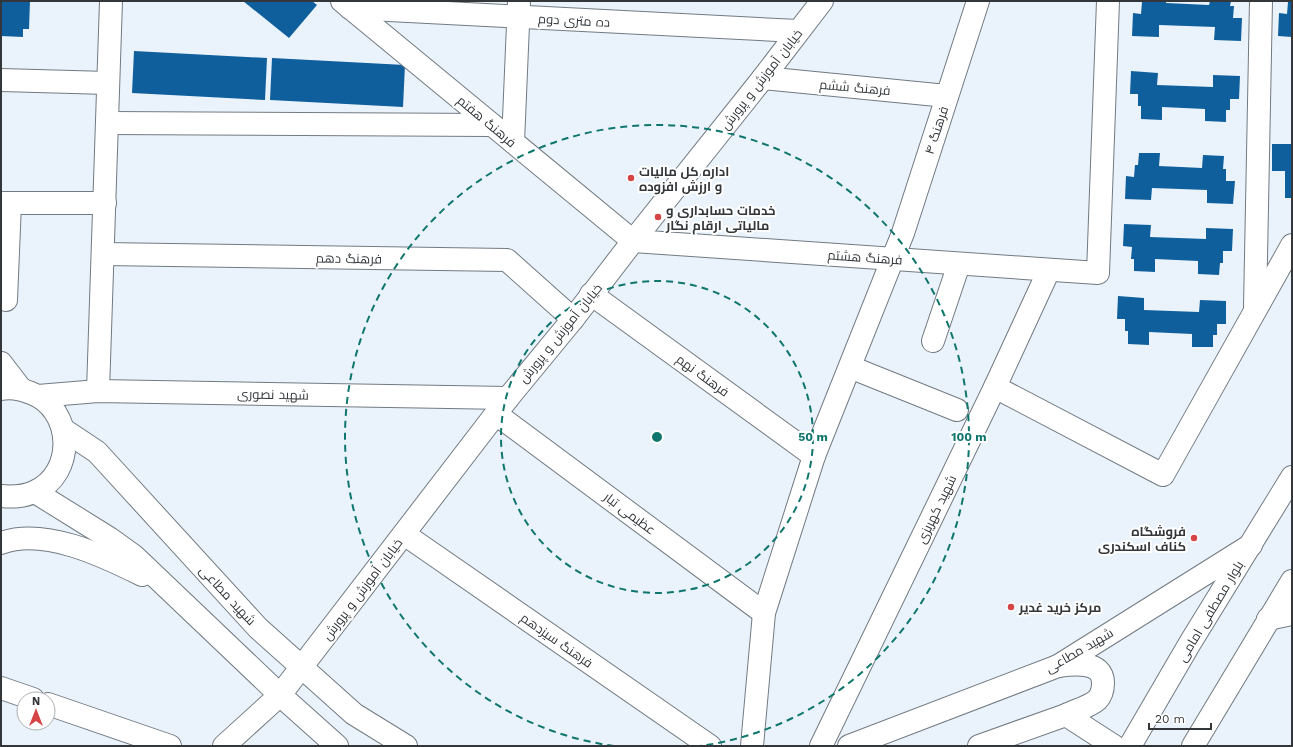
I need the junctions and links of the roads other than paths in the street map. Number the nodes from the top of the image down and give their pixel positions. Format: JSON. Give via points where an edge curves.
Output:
{"nodes":[{"id":1,"x":111,"y":1,"type":"edge"},
{"id":2,"x":822,"y":1,"type":"edge"},
{"id":3,"x":978,"y":1,"type":"edge"},
{"id":4,"x":1108,"y":1,"type":"edge"},
{"id":5,"x":1262,"y":1,"type":"edge"},
{"id":6,"x":346,"y":5,"type":"edge"},
{"id":7,"x":518,"y":9,"type":"edge"},
{"id":8,"x":798,"y":31,"type":"junction"},
{"id":9,"x":763,"y":78,"type":"junction"},
{"id":10,"x":1,"y":80,"type":"edge"},
{"id":11,"x":108,"y":83,"type":"junction"},
{"id":12,"x":947,"y":96,"type":"junction"},
{"id":13,"x":107,"y":123,"type":"junction"},
{"id":14,"x":492,"y":125,"type":"junction"},
{"id":15,"x":513,"y":142,"type":"junction"},
{"id":16,"x":105,"y":202,"type":"junction"},
{"id":17,"x":5,"y":203,"type":"edge"},
{"id":18,"x":633,"y":241,"type":"junction"},
{"id":19,"x":1292,"y":245,"type":"edge"},
{"id":20,"x":103,"y":254,"type":"junction"},
{"id":21,"x":893,"y":259,"type":"junction"},
{"id":22,"x":959,"y":264,"type":"junction"},
{"id":23,"x":1049,"y":270,"type":"junction"},
{"id":24,"x":591,"y":294,"type":"junction"},
{"id":25,"x":6,"y":300,"type":"dead end"},
{"id":26,"x":1255,"y":311,"type":"junction"},
{"id":27,"x":573,"y":319,"type":"junction"},
{"id":28,"x":933,"y":340,"type":"dead end"},
{"id":29,"x":1,"y":363,"type":"edge"},
{"id":30,"x":850,"y":367,"type":"junction"},
{"id":31,"x":995,"y":387,"type":"junction"},
{"id":32,"x":98,"y":391,"type":"junction"},
{"id":33,"x":20,"y":392,"type":"edge"},
{"id":34,"x":502,"y":406,"type":"junction"},
{"id":35,"x":957,"y":410,"type":"dead end"},
{"id":36,"x":64,"y":430,"type":"junction"},
{"id":37,"x":814,"y":456,"type":"junction"},
{"id":38,"x":1292,"y":477,"type":"edge"},
{"id":39,"x":18,"y":495,"type":"edge"},
{"id":40,"x":1,"y":514,"type":"edge"},
{"id":41,"x":404,"y":534,"type":"junction"},
{"id":42,"x":1,"y":543,"type":"edge"},
{"id":43,"x":1251,"y":545,"type":"junction"},
{"id":44,"x":172,"y":592,"type":"junction"},
{"id":45,"x":1290,"y":596,"type":"edge"},
{"id":46,"x":764,"y":613,"type":"junction"},
{"id":47,"x":1058,"y":666,"type":"junction"},
{"id":48,"x":302,"y":667,"type":"junction"},
{"id":49,"x":1,"y":688,"type":"edge"},
{"id":50,"x":16,"y":693,"type":"edge"},
{"id":51,"x":280,"y":696,"type":"junction"},
{"id":52,"x":56,"y":707,"type":"edge"},
{"id":53,"x":1066,"y":714,"type":"junction"},
{"id":54,"x":1002,"y":742,"type":"edge"},
{"id":55,"x":170,"y":746,"type":"edge"},
{"id":56,"x":224,"y":746,"type":"edge"},
{"id":57,"x":337,"y":746,"type":"edge"},
{"id":58,"x":406,"y":746,"type":"edge"},
{"id":59,"x":710,"y":746,"type":"edge"},
{"id":60,"x":752,"y":746,"type":"edge"},
{"id":61,"x":821,"y":746,"type":"edge"},
{"id":62,"x":849,"y":746,"type":"edge"},
{"id":63,"x":978,"y":746,"type":"edge"},
{"id":64,"x":1114,"y":746,"type":"edge"},
{"id":65,"x":1130,"y":746,"type":"edge"},
{"id":66,"x":1193,"y":746,"type":"edge"}],
"edges":[{"from":1,"to":11,"type":"street"},
{"from":2,"to":8,"type":"street","name":"خیابان آموزش و پرورش"},
{"from":3,"to":12,"type":"street","name":"فرهنگ ۴"},
{"from":4,"to":23,"type":"street","name":"فرهنگ هشتم","via":[[1098,273]]},
{"from":5,"to":26,"type":"street"},
{"from":6,"to":7,"type":"street","name":"ده متری دوم"},
{"from":6,"to":14,"type":"street","name":"فرهنگ هفتم"},
{"from":7,"to":8,"type":"street","name":"ده متری دوم"},
{"from":7,"to":15,"type":"street"},
{"from":8,"to":9,"type":"street","name":"خیابان آموزش و پرورش"},
{"from":9,"to":12,"type":"street","name":"فرهنگ ششم"},
{"from":9,"to":18,"type":"street","name":"خیابان آموزش و پرورش"},
{"from":10,"to":11,"type":"street"},
{"from":11,"to":13,"type":"street"},
{"from":12,"to":21,"type":"street","name":"فرهنگ ۴"},
{"from":13,"to":14,"type":"street"},
{"from":13,"to":16,"type":"street"},
{"from":14,"to":15,"type":"street","name":"فرهنگ هفتم"},
{"from":15,"to":18,"type":"street","name":"فرهنگ هفتم"},
{"from":16,"to":17,"type":"street"},
{"from":16,"to":20,"type":"street"},
{"from":17,"to":25,"type":"street"},
{"from":18,"to":21,"type":"street","name":"فرهنگ هشتم"},
{"from":18,"to":24,"type":"street","name":"خیابان آموزش و پرورش"},
{"from":19,"to":26,"type":"street"},
{"from":20,"to":27,"type":"street","name":"فرهنگ دهم","via":[[507,260]]},
{"from":20,"to":32,"type":"street"},
{"from":21,"to":22,"type":"street","name":"فرهنگ هشتم"},
{"from":21,"to":30,"type":"street","name":"فرهنگ ۴"},
{"from":22,"to":23,"type":"street","name":"فرهنگ هشتم"},
{"from":22,"to":28,"type":"street"},
{"from":23,"to":31,"type":"street","name":"شهید کهریزی"},
{"from":24,"to":27,"type":"street","name":"خیابان آموزش و پرورش"},
{"from":24,"to":37,"type":"street","name":"فرهنگ نهم"},
{"from":26,"to":31,"type":"street","via":[[1163,475]]},
{"from":27,"to":34,"type":"street","name":"خیابان آموزش و پرورش"},
{"from":29,"to":33,"type":"street"},
{"from":30,"to":35,"type":"street"},
{"from":30,"to":37,"type":"street","name":"فرهنگ ۴"},
{"from":31,"to":61,"type":"street","name":"شهید کهریزی"},
{"from":32,"to":33,"type":"street","name":"شهید نصوری"},
{"from":32,"to":34,"type":"street","name":"شهید نصوری"},
{"from":33,"to":36,"type":"street","via":[[50,405]]},
{"from":34,"to":41,"type":"street","name":"خیابان آموزش و پرورش"},
{"from":34,"to":46,"type":"street","name":"عظیمی تبار"},
{"from":36,"to":39,"type":"street","via":[[65,448],[60,466],[50,481]]},
{"from":36,"to":48,"type":"street","name":"شهید مطاعی","via":[[97,452],[258,628]]},
{"from":37,"to":46,"type":"street","name":"فرهنگ ۴"},
{"from":38,"to":43,"type":"street","name":"بلوار مصطفی امامی"},
{"from":39,"to":40,"type":"street"},
{"from":39,"to":44,"type":"street","via":[[109,538],[134,556]]},
{"from":41,"to":48,"type":"street","name":"خیابان آموزش و پرورش"},
{"from":41,"to":59,"type":"street","name":"فرهنگ سیزدهم"},
{"from":42,"to":44,"type":"street","via":[[12,539],[29,538],[68,545],[119,563]]},
{"from":43,"to":47,"type":"street","name":"شهید مطاعی"},
{"from":43,"to":65,"type":"street","name":"بلوار مصطفی امامی"},
{"from":44,"to":51,"type":"street"},
{"from":45,"to":66,"type":"street","via":[[1268,619]]},
{"from":46,"to":60,"type":"street","name":"فرهنگ ۴"},
{"from":47,"to":53,"type":"street","via":[[1084,664],[1099,670],[1103,677],[1100,696],[1095,701]]},
{"from":47,"to":62,"type":"street","name":"شهید مطاعی"},
{"from":48,"to":51,"type":"street","name":"خیابان آموزش و پرورش"},
{"from":48,"to":58,"type":"street","name":"شهید مطاعی","via":[[354,714]]},
{"from":49,"to":50,"type":"street"},
{"from":51,"to":56,"type":"street","name":"خیابان آموزش و پرورش"},
{"from":51,"to":57,"type":"street"},
{"from":52,"to":55,"type":"street"},
{"from":53,"to":54,"type":"street"},
{"from":53,"to":64,"type":"street"},
{"from":54,"to":63,"type":"street"}]}
